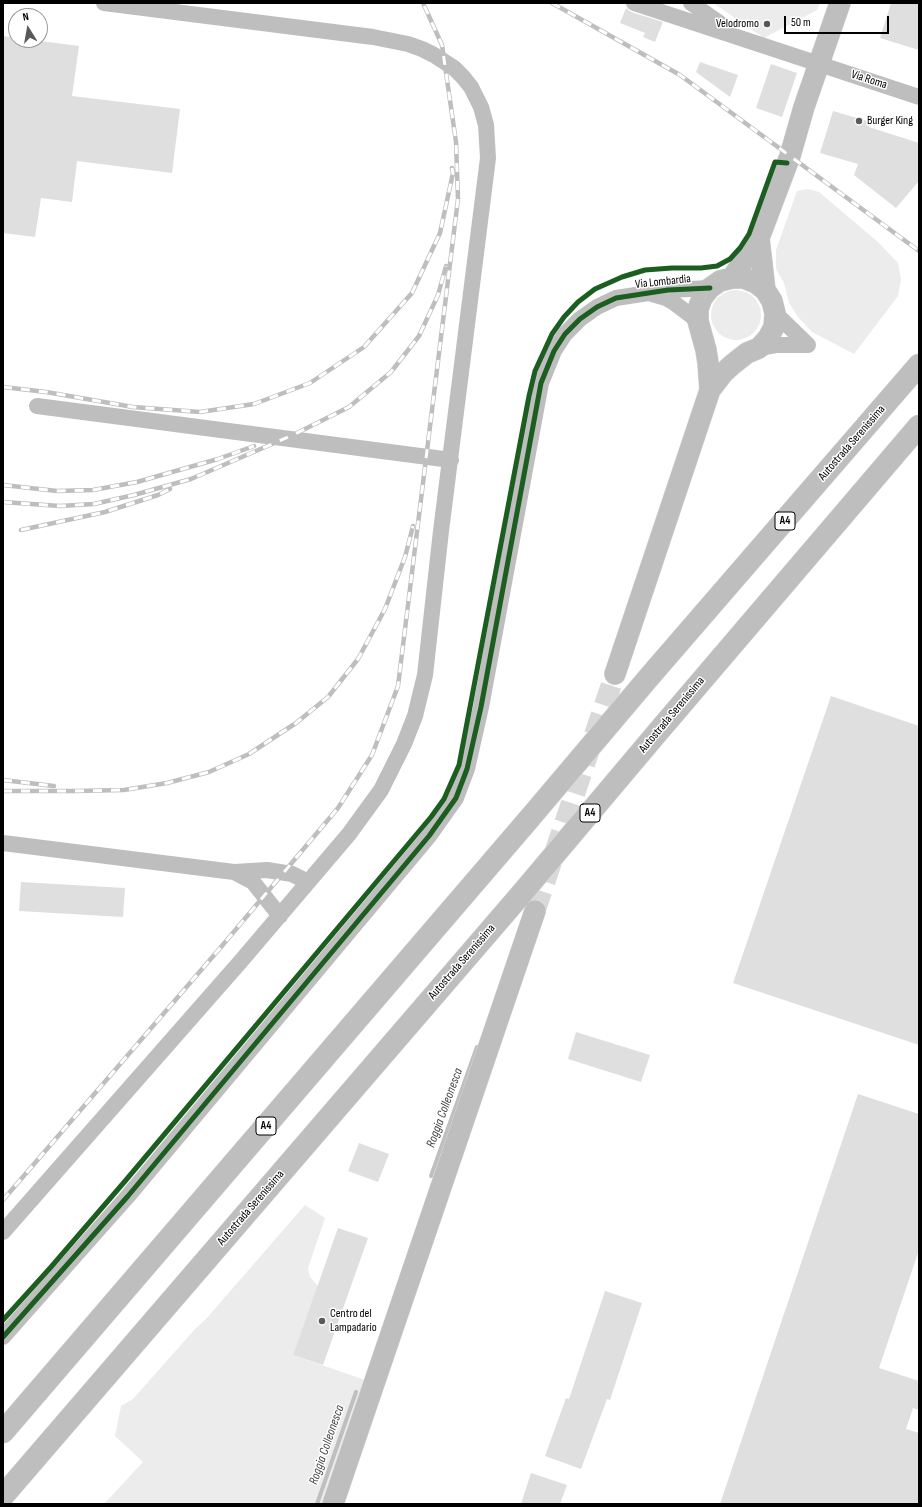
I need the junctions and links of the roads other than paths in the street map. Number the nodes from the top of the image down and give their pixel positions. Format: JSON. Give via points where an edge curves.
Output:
{"nodes":[{"id":1,"x":104,"y":3,"type":"edge"},
{"id":2,"x":634,"y":3,"type":"edge"},
{"id":3,"x":691,"y":3,"type":"edge"},
{"id":4,"x":840,"y":3,"type":"edge"},
{"id":5,"x":742,"y":39,"type":"junction"},
{"id":6,"x":819,"y":64,"type":"junction"},
{"id":7,"x":919,"y":97,"type":"edge"},
{"id":8,"x":759,"y":238,"type":"junction"},
{"id":9,"x":732,"y":278,"type":"junction"},
{"id":10,"x":710,"y":288,"type":"junction"},
{"id":11,"x":765,"y":290,"type":"junction"},
{"id":12,"x":636,"y":294,"type":"junction"},
{"id":13,"x":775,"y":313,"type":"junction"},
{"id":14,"x":700,"y":328,"type":"junction"},
{"id":15,"x":753,"y":350,"type":"junction"},
{"id":16,"x":919,"y":365,"type":"edge"},
{"id":17,"x":710,"y":390,"type":"junction"},
{"id":18,"x":37,"y":406,"type":"dead end"},
{"id":19,"x":919,"y":426,"type":"edge"},
{"id":20,"x":451,"y":460,"type":"junction"},
{"id":21,"x":615,"y":674,"type":"tunnel mouth"},
{"id":22,"x":3,"y":843,"type":"edge"},
{"id":23,"x":234,"y":872,"type":"junction"},
{"id":24,"x":308,"y":882,"type":"junction"},
{"id":25,"x":535,"y":911,"type":"tunnel mouth"},
{"id":26,"x":280,"y":916,"type":"junction"},
{"id":27,"x":3,"y":1232,"type":"edge"},
{"id":28,"x":3,"y":1337,"type":"edge"},
{"id":29,"x":3,"y":1432,"type":"edge"},
{"id":30,"x":3,"y":1496,"type":"edge"},
{"id":31,"x":333,"y":1504,"type":"edge"}],
"edges":[{"from":1,"to":20,"type":"street","via":[[373,37],[408,44],[445,61],[471,87],[486,125],[488,158]]},
{"from":2,"to":5,"type":"street","name":"Via Roma"},
{"from":3,"to":5,"type":"street"},
{"from":4,"to":6,"type":"main road"},
{"from":5,"to":6,"type":"street","name":"Via Roma"},
{"from":6,"to":7,"type":"street","name":"Via Roma"},
{"from":6,"to":8,"type":"main road","via":[[787,163]]},
{"from":8,"to":9,"type":"main road"},
{"from":8,"to":11,"type":"main road"},
{"from":9,"to":10,"type":"main road","via":[[720,281]]},
{"from":9,"to":11,"type":"main road","via":[[744,278]]},
{"from":10,"to":12,"type":"street","name":"Via Lombardia"},
{"from":10,"to":14,"type":"main road","via":[[698,309]]},
{"from":11,"to":13,"type":"main road","via":[[772,301]]},
{"from":12,"to":14,"type":"street","name":"Via Lombardia","via":[[652,294],[666,298]]},
{"from":12,"to":28,"type":"street","name":"Via Lombardia","via":[[616,298],[596,307],[580,319],[565,334],[554,351],[541,382],[481,707],[467,769],[456,798],[429,836],[128,1196]]},
{"from":13,"to":15,"type":"main road","via":[[774,326],[768,338]]},
{"from":13,"to":15,"type":"street","via":[[808,345],[776,345]]},
{"from":14,"to":15,"type":"main road","via":[[710,344],[721,351],[734,354]]},
{"from":14,"to":17,"type":"main road","via":[[708,363]]},
{"from":15,"to":17,"type":"main road","via":[[723,373]]},
{"from":16,"to":29,"type":"highway","name":"Autostrada Serenissima","number":"A4","bridge":true},
{"from":17,"to":21,"type":"main road"},
{"from":18,"to":20,"type":"street"},
{"from":19,"to":30,"type":"highway","name":"Autostrada Serenissima","number":"A4","bridge":true,"via":[[523,892]]},
{"from":20,"to":24,"type":"street","via":[[425,675],[415,716],[382,790]]},
{"from":22,"to":23,"type":"street"},
{"from":23,"to":24,"type":"street","via":[[267,870],[292,874]]},
{"from":23,"to":26,"type":"street","via":[[253,882]]},
{"from":24,"to":26,"type":"street"},
{"from":25,"to":31,"type":"main road"},
{"from":26,"to":27,"type":"street"}]}
